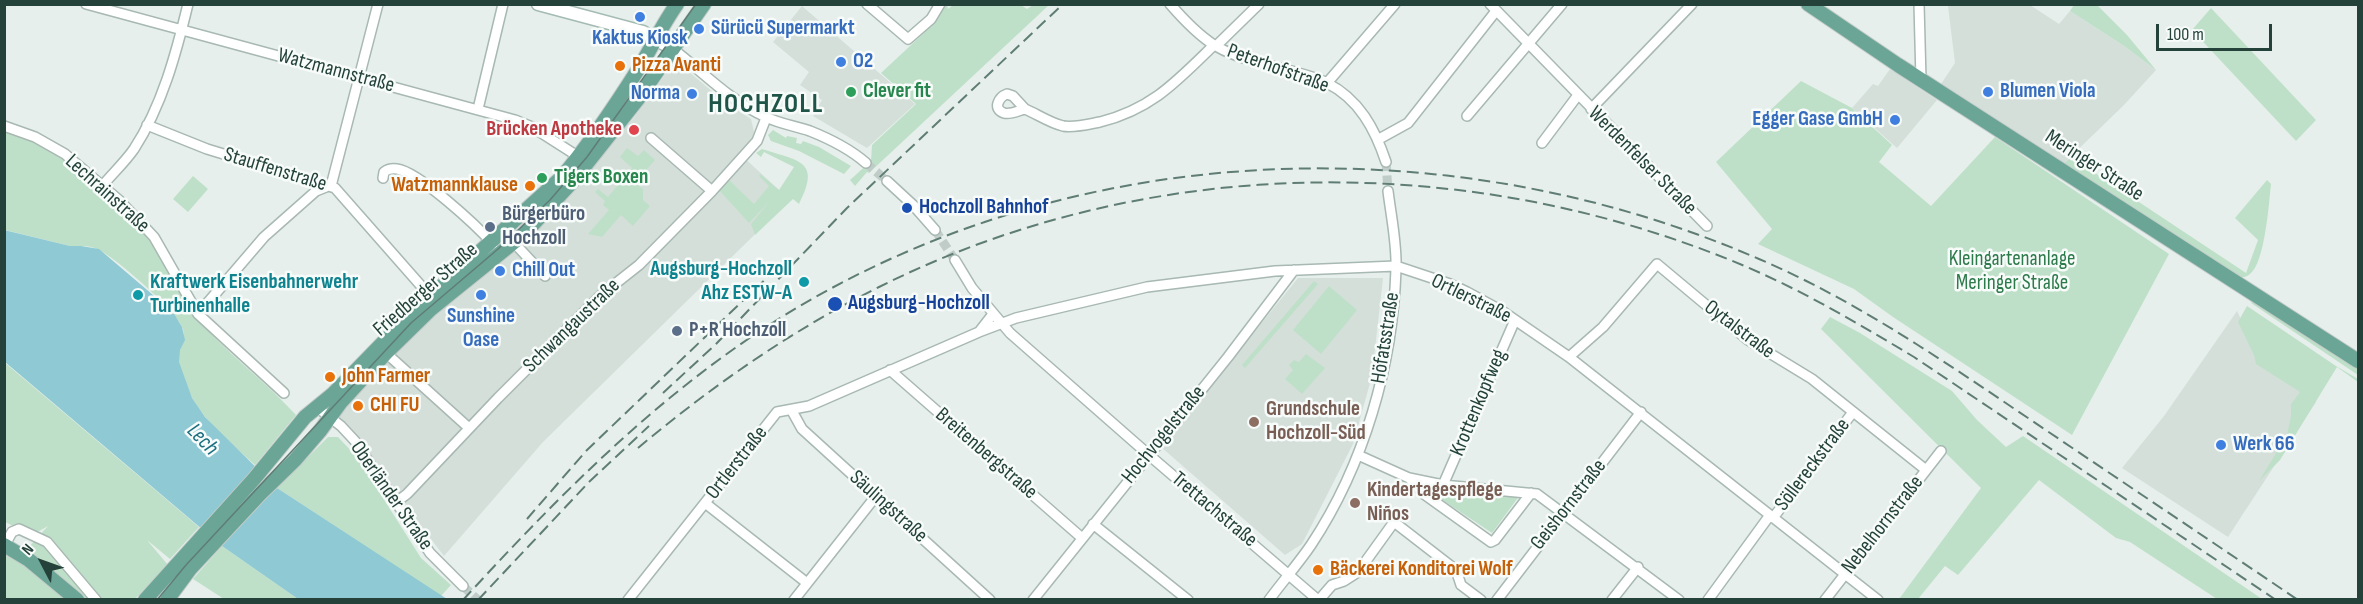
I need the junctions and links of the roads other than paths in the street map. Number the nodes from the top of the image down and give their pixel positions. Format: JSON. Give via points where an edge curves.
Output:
{"nodes":[{"id":1,"x":86,"y":4,"type":"edge"},
{"id":2,"x":188,"y":4,"type":"edge"},
{"id":3,"x":378,"y":4,"type":"edge"},
{"id":4,"x":502,"y":4,"type":"edge"},
{"id":5,"x":538,"y":4,"type":"edge"},
{"id":6,"x":677,"y":4,"type":"edge"},
{"id":7,"x":704,"y":4,"type":"edge"},
{"id":8,"x":867,"y":4,"type":"edge"},
{"id":9,"x":940,"y":4,"type":"edge"},
{"id":10,"x":1170,"y":4,"type":"edge"},
{"id":11,"x":1259,"y":4,"type":"edge"},
{"id":12,"x":1395,"y":4,"type":"edge"},
{"id":13,"x":1562,"y":4,"type":"edge"},
{"id":14,"x":1692,"y":4,"type":"edge"},
{"id":15,"x":1808,"y":4,"type":"edge"},
{"id":16,"x":1919,"y":4,"type":"edge"},
{"id":17,"x":1493,"y":8,"type":"edge"},
{"id":18,"x":182,"y":30,"type":"junction"},
{"id":19,"x":656,"y":38,"type":"junction"},
{"id":20,"x":1527,"y":43,"type":"junction"},
{"id":21,"x":1215,"y":45,"type":"junction"},
{"id":22,"x":673,"y":49,"type":"junction"},
{"id":23,"x":360,"y":77,"type":"junction"},
{"id":24,"x":1922,"y":80,"type":"junction"},
{"id":25,"x":1327,"y":83,"type":"junction"},
{"id":26,"x":1578,"y":95,"type":"junction"},
{"id":27,"x":478,"y":109,"type":"junction"},
{"id":28,"x":1025,"y":109,"type":"dead end"},
{"id":29,"x":1591,"y":109,"type":"junction"},
{"id":30,"x":1467,"y":116,"type":"dead end"},
{"id":31,"x":766,"y":118,"type":"junction"},
{"id":32,"x":147,"y":125,"type":"junction"},
{"id":33,"x":4,"y":126,"type":"edge"},
{"id":34,"x":651,"y":138,"type":"dead end"},
{"id":35,"x":1379,"y":139,"type":"junction"},
{"id":36,"x":1542,"y":143,"type":"dead end"},
{"id":37,"x":579,"y":157,"type":"junction"},
{"id":38,"x":1386,"y":162,"type":"tunnel mouth"},
{"id":39,"x":866,"y":163,"type":"tunnel mouth"},
{"id":40,"x":383,"y":178,"type":"dead end"},
{"id":41,"x":887,"y":181,"type":"tunnel mouth"},
{"id":42,"x":103,"y":185,"type":"junction"},
{"id":43,"x":328,"y":186,"type":"junction"},
{"id":44,"x":712,"y":191,"type":"junction"},
{"id":45,"x":1388,"y":191,"type":"tunnel mouth"},
{"id":46,"x":1707,"y":226,"type":"dead end"},
{"id":47,"x":934,"y":230,"type":"tunnel mouth"},
{"id":48,"x":504,"y":232,"type":"junction"},
{"id":49,"x":514,"y":243,"type":"junction"},
{"id":50,"x":497,"y":248,"type":"junction"},
{"id":51,"x":955,"y":260,"type":"tunnel mouth"},
{"id":52,"x":1396,"y":267,"type":"junction"},
{"id":53,"x":1294,"y":270,"type":"junction"},
{"id":54,"x":545,"y":276,"type":"dead end"},
{"id":55,"x":430,"y":296,"type":"junction"},
{"id":56,"x":198,"y":314,"type":"junction"},
{"id":57,"x":993,"y":314,"type":"junction"},
{"id":58,"x":1515,"y":320,"type":"junction"},
{"id":59,"x":1002,"y":324,"type":"junction"},
{"id":60,"x":979,"y":332,"type":"junction"},
{"id":61,"x":386,"y":353,"type":"junction"},
{"id":62,"x":1569,"y":357,"type":"junction"},
{"id":63,"x":2358,"y":361,"type":"edge"},
{"id":64,"x":890,"y":370,"type":"junction"},
{"id":65,"x":284,"y":393,"type":"dead end"},
{"id":66,"x":318,"y":408,"type":"junction"},
{"id":67,"x":792,"y":411,"type":"junction"},
{"id":68,"x":1641,"y":412,"type":"junction"},
{"id":69,"x":1853,"y":412,"type":"junction"},
{"id":70,"x":331,"y":417,"type":"junction"},
{"id":71,"x":469,"y":428,"type":"junction"},
{"id":72,"x":1941,"y":451,"type":"dead end"},
{"id":73,"x":1149,"y":455,"type":"junction"},
{"id":74,"x":1358,"y":455,"type":"junction"},
{"id":75,"x":1926,"y":470,"type":"junction"},
{"id":76,"x":1409,"y":478,"type":"junction"},
{"id":77,"x":1443,"y":485,"type":"junction"},
{"id":78,"x":1531,"y":493,"type":"junction"},
{"id":79,"x":876,"y":495,"type":"junction"},
{"id":80,"x":395,"y":503,"type":"junction"},
{"id":81,"x":705,"y":503,"type":"junction"},
{"id":82,"x":1564,"y":512,"type":"junction"},
{"id":83,"x":1771,"y":516,"type":"junction"},
{"id":84,"x":1093,"y":524,"type":"junction"},
{"id":85,"x":1082,"y":538,"type":"junction"},
{"id":86,"x":5,"y":545,"type":"edge"},
{"id":87,"x":185,"y":564,"type":"junction"},
{"id":88,"x":1638,"y":567,"type":"junction"},
{"id":89,"x":1846,"y":573,"type":"junction"},
{"id":90,"x":1289,"y":574,"type":"junction"},
{"id":91,"x":807,"y":584,"type":"junction"},
{"id":92,"x":463,"y":586,"type":"tunnel mouth"},
{"id":93,"x":77,"y":600,"type":"edge"},
{"id":94,"x":96,"y":600,"type":"edge"},
{"id":95,"x":145,"y":600,"type":"edge"},
{"id":96,"x":167,"y":600,"type":"edge"},
{"id":97,"x":628,"y":600,"type":"edge"},
{"id":98,"x":794,"y":600,"type":"edge"},
{"id":99,"x":990,"y":600,"type":"edge"},
{"id":100,"x":1033,"y":600,"type":"edge"},
{"id":101,"x":1188,"y":600,"type":"edge"},
{"id":102,"x":1269,"y":600,"type":"edge"},
{"id":103,"x":1319,"y":600,"type":"edge"},
{"id":104,"x":1481,"y":600,"type":"edge"},
{"id":105,"x":1497,"y":600,"type":"edge"},
{"id":106,"x":1612,"y":600,"type":"edge"},
{"id":107,"x":1679,"y":600,"type":"edge"},
{"id":108,"x":1708,"y":600,"type":"edge"},
{"id":109,"x":1825,"y":600,"type":"edge"},
{"id":110,"x":1878,"y":600,"type":"edge"}],
"edges":[{"from":1,"to":18,"type":"street","name":"Watzmannstraße"},
{"from":2,"to":18,"type":"street"},
{"from":3,"to":23,"type":"street"},
{"from":4,"to":27,"type":"street"},
{"from":5,"to":19,"type":"street"},
{"from":6,"to":19,"type":"main road","name":"Friedberger Straße"},
{"from":7,"to":22,"type":"main road","name":"Friedberger Straße"},
{"from":8,"to":9,"type":"street","via":[[908,39],[931,19]]},
{"from":10,"to":21,"type":"street","name":"Peterhofstraße"},
{"from":11,"to":21,"type":"street"},
{"from":12,"to":25,"type":"street"},
{"from":13,"to":20,"type":"street"},
{"from":14,"to":29,"type":"street"},
{"from":15,"to":24,"type":"main road","name":"Meringer Straße"},
{"from":16,"to":24,"type":"street"},
{"from":17,"to":20,"type":"street","name":"Werdenfelser Straße"},
{"from":17,"to":35,"type":"street","via":[[1408,123]]},
{"from":18,"to":23,"type":"street","name":"Watzmannstraße"},
{"from":18,"to":32,"type":"street","via":[[167,80]]},
{"from":19,"to":22,"type":"street"},
{"from":19,"to":37,"type":"main road","name":"Friedberger Straße"},
{"from":20,"to":26,"type":"street","name":"Werdenfelser Straße"},
{"from":20,"to":30,"type":"street"},
{"from":21,"to":25,"type":"street","name":"Peterhofstraße"},
{"from":21,"to":28,"type":"street","via":[[1169,88],[1118,117],[1064,126]]},
{"from":22,"to":31,"type":"street","via":[[728,94]]},
{"from":22,"to":49,"type":"main road","name":"Friedberger Straße","via":[[573,181]]},
{"from":23,"to":27,"type":"street","name":"Watzmannstraße"},
{"from":23,"to":43,"type":"street"},
{"from":24,"to":63,"type":"main road","name":"Meringer Straße"},
{"from":25,"to":35,"type":"street","name":"Peterhofstraße","via":[[1366,116]]},
{"from":26,"to":29,"type":"street","name":"Werdenfelser Straße"},
{"from":26,"to":36,"type":"street","name":"Werdenfelser Straße"},
{"from":27,"to":37,"type":"street","name":"Watzmannstraße","via":[[522,122]]},
{"from":29,"to":46,"type":"street","name":"Werdenfelser Straße"},
{"from":31,"to":39,"type":"street","via":[[814,133]]},
{"from":31,"to":44,"type":"street","name":"Schwangaustraße","via":[[757,141]]},
{"from":32,"to":42,"type":"street","via":[[134,149]]},
{"from":32,"to":43,"type":"street","name":"Stauffenstraße","via":[[207,149]]},
{"from":33,"to":42,"type":"street","name":"Lechrainstraße","via":[[49,144]]},
{"from":34,"to":44,"type":"street"},
{"from":35,"to":38,"type":"street"},
{"from":37,"to":48,"type":"main road","name":"Friedberger Straße"},
{"from":40,"to":50,"type":"street","via":[[384,172],[395,168],[412,175],[458,210]]},
{"from":41,"to":47,"type":"street"},
{"from":42,"to":56,"type":"street","name":"Lechrainstraße","via":[[154,237]]},
{"from":43,"to":55,"type":"street","name":"Stauffenstraße"},
{"from":43,"to":56,"type":"street","via":[[308,198],[264,237]]},
{"from":44,"to":71,"type":"street","name":"Schwangaustraße","via":[[639,265],[601,295]]},
{"from":45,"to":52,"type":"street","name":"Höfatsstraße"},
{"from":48,"to":49,"type":"street"},
{"from":48,"to":50,"type":"main road","name":"Friedberger Straße"},
{"from":49,"to":50,"type":"main road","name":"Friedberger Straße"},
{"from":49,"to":54,"type":"street"},
{"from":50,"to":55,"type":"main road","name":"Friedberger Straße"},
{"from":50,"to":61,"type":"main road","name":"Friedberger Straße"},
{"from":51,"to":57,"type":"street","name":"Trettachstraße"},
{"from":52,"to":53,"type":"street","name":"Ortlerstraße"},
{"from":52,"to":58,"type":"street","name":"Ortlerstraße","via":[[1450,284]]},
{"from":52,"to":74,"type":"street","name":"Höfatsstraße","via":[[1387,354]]},
{"from":53,"to":59,"type":"street","name":"Ortlerstraße","via":[[1147,287]]},
{"from":53,"to":73,"type":"street","name":"Hochvogelstraße"},
{"from":55,"to":66,"type":"main road","name":"Friedberger Straße"},
{"from":56,"to":65,"type":"street","name":"Lechrainstraße"},
{"from":57,"to":59,"type":"street","name":"Trettachstraße"},
{"from":57,"to":60,"type":"street","name":"Ortlerstraße"},
{"from":58,"to":62,"type":"street","name":"Ortlerstraße"},
{"from":58,"to":77,"type":"street","name":"Krottenkopfweg"},
{"from":59,"to":60,"type":"street","name":"Ortlerstraße"},
{"from":59,"to":73,"type":"street","name":"Trettachstraße"},
{"from":60,"to":64,"type":"street","name":"Ortlerstraße"},
{"from":61,"to":70,"type":"main road","name":"Friedberger Straße"},
{"from":61,"to":71,"type":"street"},
{"from":62,"to":68,"type":"street","name":"Ortlerstraße"},
{"from":62,"to":69,"type":"street","name":"Oytalstraße","via":[[1603,327],[1657,264],[1748,340],[1812,379]]},
{"from":64,"to":67,"type":"street","name":"Ortlerstraße"},
{"from":64,"to":85,"type":"street","name":"Breitenbergstraße"},
{"from":66,"to":70,"type":"street","name":"Oberländer Straße"},
{"from":66,"to":87,"type":"main road","name":"Friedberger Straße","via":[[279,446]]},
{"from":67,"to":79,"type":"street","name":"Säulingstraße","via":[[802,429]]},
{"from":67,"to":81,"type":"street","name":"Ortlerstraße","via":[[777,412]]},
{"from":68,"to":82,"type":"street","name":"Geishornstraße"},
{"from":68,"to":83,"type":"street","name":"Ortlerstraße"},
{"from":69,"to":75,"type":"street","name":"Oytalstraße"},
{"from":69,"to":83,"type":"street","name":"Söllereckstraße"},
{"from":70,"to":80,"type":"street","name":"Oberländer Straße","via":[[363,453]]},
{"from":70,"to":87,"type":"main road","name":"Friedberger Straße","via":[[295,460]]},
{"from":71,"to":80,"type":"street","name":"Schwangaustraße"},
{"from":72,"to":75,"type":"street","name":"Nebelhornstraße"},
{"from":73,"to":84,"type":"street","name":"Hochvogelstraße"},
{"from":73,"to":90,"type":"street","name":"Trettachstraße"},
{"from":74,"to":76,"type":"street"},
{"from":74,"to":90,"type":"street","name":"Höfatsstraße","via":[[1328,516]]},
{"from":75,"to":89,"type":"street","name":"Nebelhornstraße"},
{"from":76,"to":77,"type":"street"},
{"from":76,"to":78,"type":"street","via":[[1424,494],[1491,542]]},
{"from":77,"to":78,"type":"street"},
{"from":78,"to":82,"type":"street"},
{"from":79,"to":91,"type":"street"},
{"from":79,"to":99,"type":"street","name":"Säulingstraße"},
{"from":80,"to":92,"type":"street","name":"Oberländer Straße","via":[[430,553]]},
{"from":81,"to":91,"type":"street"},
{"from":81,"to":97,"type":"street","name":"Ortlerstraße"},
{"from":82,"to":88,"type":"street"},
{"from":82,"to":105,"type":"street","name":"Geishornstraße"},
{"from":83,"to":89,"type":"street","name":"Ortlerstraße"},
{"from":83,"to":108,"type":"street","name":"Söllereckstraße"},
{"from":84,"to":85,"type":"street","name":"Hochvogelstraße"},
{"from":84,"to":101,"type":"street"},
{"from":85,"to":100,"type":"street","name":"Hochvogelstraße"},
{"from":86,"to":93,"type":"main road"},
{"from":86,"to":94,"type":"street","via":[[12,532],[19,529],[47,542]]},
{"from":87,"to":95,"type":"main road","name":"Friedberger Straße"},
{"from":87,"to":96,"type":"main road","name":"Friedberger Straße"},
{"from":88,"to":106,"type":"street"},
{"from":88,"to":107,"type":"street"},
{"from":89,"to":109,"type":"street","name":"Nebelhornstraße"},
{"from":89,"to":110,"type":"street","name":"Ortlerstraße"},
{"from":90,"to":102,"type":"street","name":"Höfatsstraße"},
{"from":90,"to":103,"type":"street","name":"Trettachstraße"},
{"from":91,"to":98,"type":"street"},
{"from":103,"to":104,"type":"street","via":[[1332,585],[1358,572],[1394,522],[1456,570],[1461,585]]}]}
